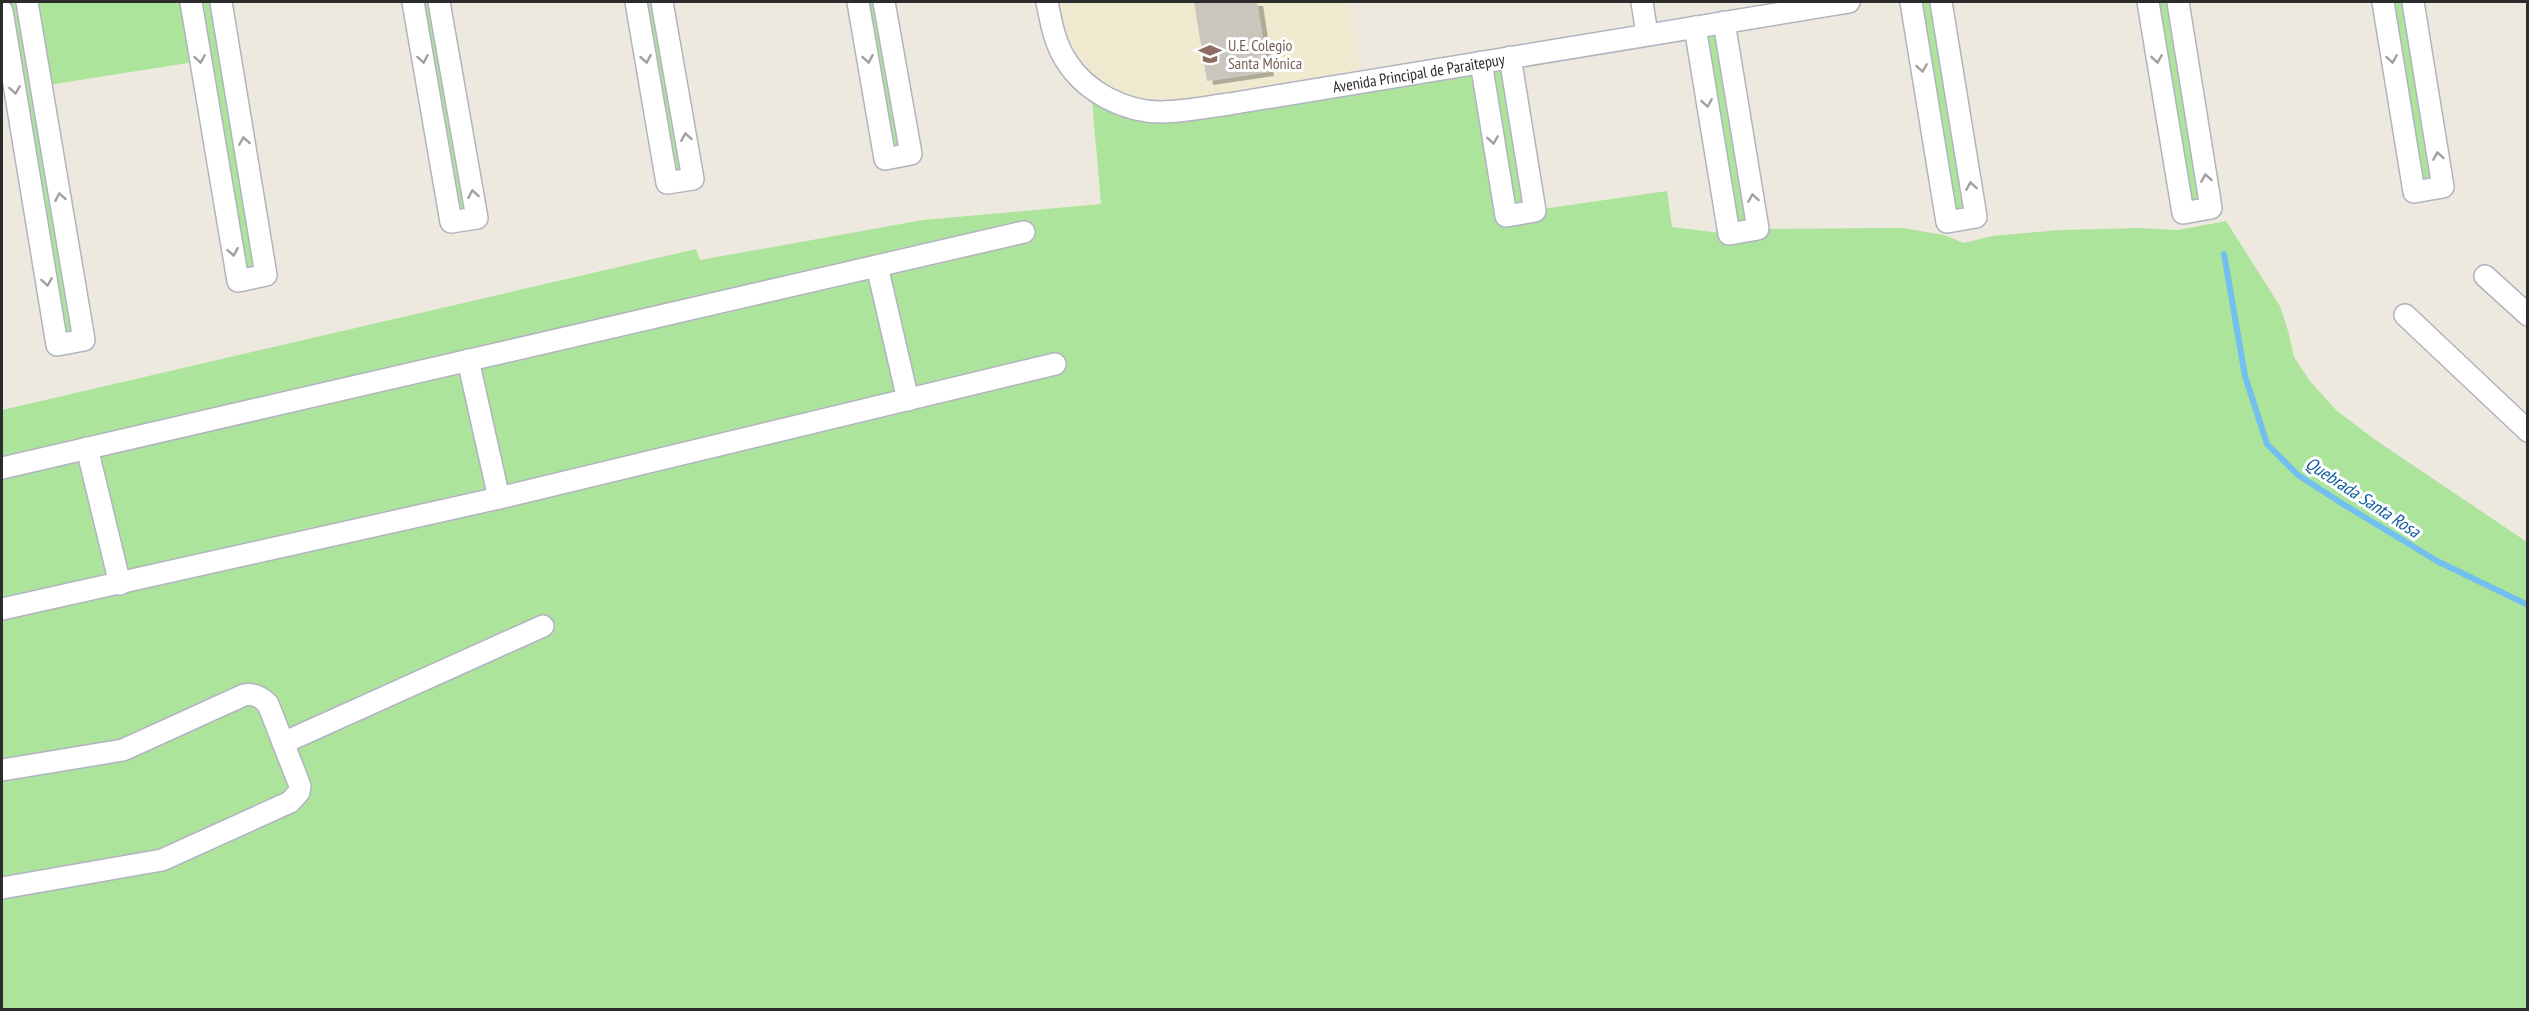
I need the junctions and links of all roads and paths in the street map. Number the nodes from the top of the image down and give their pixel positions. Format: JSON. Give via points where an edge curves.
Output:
{"nodes":[{"id":1,"x":27,"y":2,"type":"edge"},
{"id":2,"x":191,"y":2,"type":"edge"},
{"id":3,"x":221,"y":2,"type":"edge"},
{"id":4,"x":413,"y":2,"type":"edge"},
{"id":5,"x":439,"y":2,"type":"edge"},
{"id":6,"x":636,"y":2,"type":"edge"},
{"id":7,"x":662,"y":2,"type":"edge"},
{"id":8,"x":858,"y":2,"type":"edge"},
{"id":9,"x":884,"y":2,"type":"edge"},
{"id":10,"x":1047,"y":2,"type":"edge"},
{"id":11,"x":1642,"y":2,"type":"edge"},
{"id":12,"x":1850,"y":2,"type":"edge"},
{"id":13,"x":1911,"y":2,"type":"edge"},
{"id":14,"x":1941,"y":2,"type":"edge"},
{"id":15,"x":2148,"y":2,"type":"edge"},
{"id":16,"x":2178,"y":2,"type":"edge"},
{"id":17,"x":2383,"y":2,"type":"edge"},
{"id":18,"x":2413,"y":2,"type":"edge"},
{"id":19,"x":2,"y":11,"type":"edge"},
{"id":20,"x":1724,"y":22,"type":"junction"},
{"id":21,"x":1695,"y":27,"type":"junction"},
{"id":22,"x":1647,"y":34,"type":"junction"},
{"id":23,"x":1510,"y":57,"type":"junction"},
{"id":24,"x":1481,"y":62,"type":"junction"},
{"id":25,"x":1024,"y":232,"type":"dead end"},
{"id":26,"x":877,"y":266,"type":"junction"},
{"id":27,"x":2485,"y":276,"type":"dead end"},
{"id":28,"x":2405,"y":315,"type":"dead end"},
{"id":29,"x":2528,"y":315,"type":"edge"},
{"id":30,"x":468,"y":360,"type":"junction"},
{"id":31,"x":1055,"y":364,"type":"dead end"},
{"id":32,"x":908,"y":400,"type":"junction"},
{"id":33,"x":2528,"y":431,"type":"edge"},
{"id":34,"x":87,"y":448,"type":"junction"},
{"id":35,"x":2,"y":468,"type":"edge"},
{"id":36,"x":499,"y":498,"type":"junction"},
{"id":37,"x":120,"y":584,"type":"junction"},
{"id":38,"x":2,"y":609,"type":"edge"},
{"id":39,"x":543,"y":626,"type":"dead end"},
{"id":40,"x":283,"y":743,"type":"junction"},
{"id":41,"x":2,"y":770,"type":"edge"},
{"id":42,"x":2,"y":888,"type":"edge"}],
"edges":[{"from":19,"to":1,"type":"street","one_way":true,"via":[[57,345],[84,340]]},
{"from":2,"to":3,"type":"street","one_way":true,"via":[[238,281],[266,275]]},
{"from":4,"to":5,"type":"street","one_way":true,"via":[[451,222],[477,218]]},
{"from":6,"to":7,"type":"street","one_way":true,"via":[[667,183],[693,179]]},
{"from":8,"to":9,"type":"street","one_way":true,"via":[[885,159],[911,154]]},
{"from":10,"to":24,"type":"street","name":"Avenida Principal de Paraitepuy","via":[[1059,46],[1077,75],[1105,97],[1141,110],[1198,108]]},
{"from":11,"to":22,"type":"street"},
{"from":12,"to":20,"type":"street","name":"Avenida Principal de Paraitepuy"},
{"from":13,"to":14,"type":"street","one_way":true,"via":[[1947,222],[1976,217]]},
{"from":15,"to":16,"type":"street","one_way":true,"via":[[2182,213],[2211,208]]},
{"from":17,"to":18,"type":"street","one_way":true,"via":[[2414,192],[2443,187]]},
{"from":20,"to":21,"type":"street","name":"Avenida Principal de Paraitepuy"},
{"from":21,"to":20,"type":"street","one_way":true,"via":[[1729,234],[1758,229]]},
{"from":21,"to":22,"type":"street","name":"Avenida Principal de Paraitepuy"},
{"from":22,"to":23,"type":"street","name":"Avenida Principal de Paraitepuy"},
{"from":23,"to":24,"type":"street","name":"Avenida Principal de Paraitepuy"},
{"from":24,"to":23,"type":"street","one_way":true,"via":[[1506,216],[1535,211]]},
{"from":25,"to":26,"type":"street"},
{"from":26,"to":30,"type":"street"},
{"from":26,"to":32,"type":"street"},
{"from":27,"to":29,"type":"street"},
{"from":28,"to":33,"type":"street"},
{"from":30,"to":34,"type":"street"},
{"from":30,"to":36,"type":"street"},
{"from":31,"to":32,"type":"street"},
{"from":32,"to":36,"type":"street"},
{"from":34,"to":35,"type":"street"},
{"from":34,"to":37,"type":"street"},
{"from":36,"to":37,"type":"street"},
{"from":37,"to":38,"type":"street"},
{"from":39,"to":40,"type":"street"},
{"from":40,"to":41,"type":"street","via":[[268,704],[251,694],[123,750]]},
{"from":40,"to":42,"type":"street","via":[[300,786],[290,802],[162,860]]}]}
